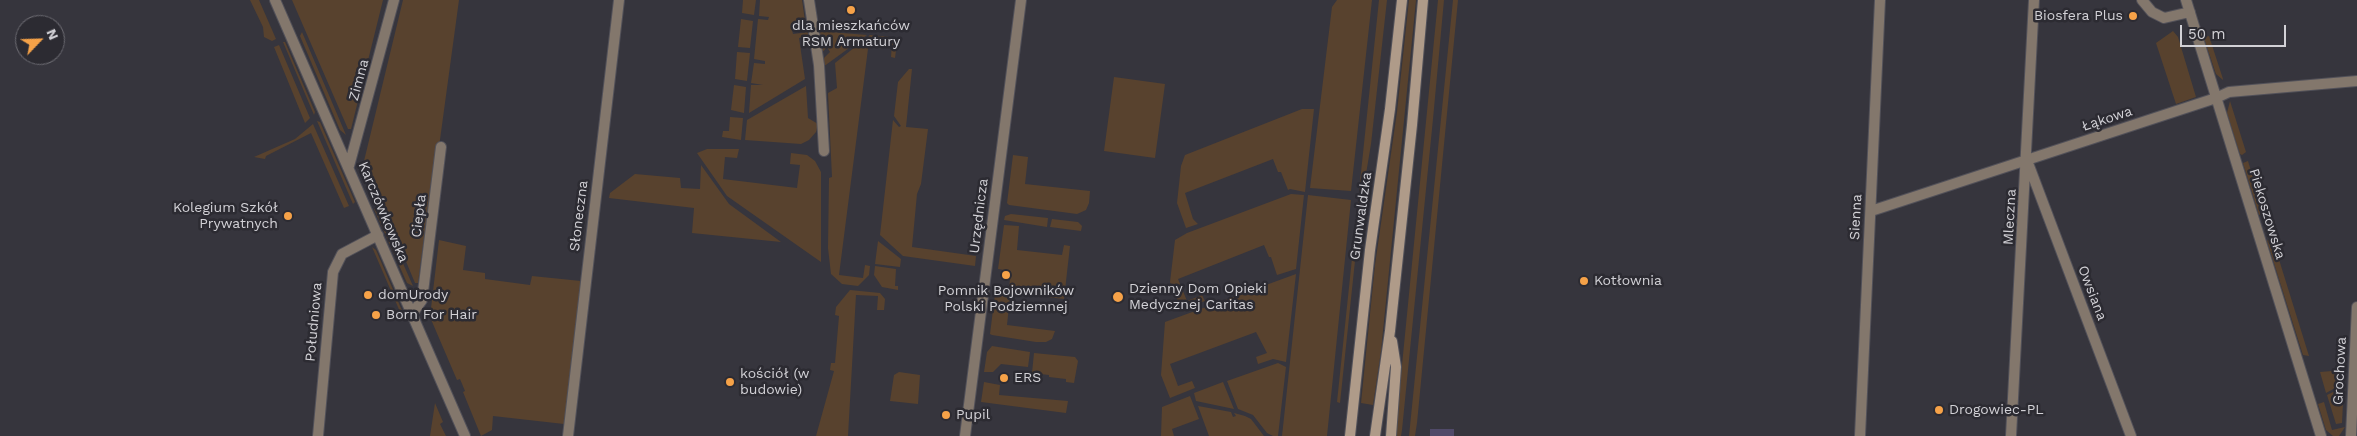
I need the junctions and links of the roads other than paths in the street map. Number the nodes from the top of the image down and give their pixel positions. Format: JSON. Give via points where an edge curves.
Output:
{"nodes":[{"id":1,"x":275,"y":0,"type":"edge"},
{"id":2,"x":394,"y":0,"type":"edge"},
{"id":3,"x":619,"y":0,"type":"edge"},
{"id":4,"x":809,"y":0,"type":"edge"},
{"id":5,"x":1021,"y":0,"type":"edge"},
{"id":6,"x":1402,"y":0,"type":"edge"},
{"id":7,"x":1423,"y":0,"type":"edge"},
{"id":8,"x":1880,"y":0,"type":"edge"},
{"id":9,"x":2034,"y":0,"type":"edge"},
{"id":10,"x":2142,"y":0,"type":"edge"},
{"id":11,"x":2186,"y":0,"type":"edge"},
{"id":12,"x":2190,"y":12,"type":"junction"},
{"id":13,"x":2357,"y":81,"type":"edge"},
{"id":14,"x":2216,"y":98,"type":"junction"},
{"id":15,"x":441,"y":147,"type":"dead end"},
{"id":16,"x":824,"y":151,"type":"dead end"},
{"id":17,"x":2026,"y":160,"type":"junction"},
{"id":18,"x":349,"y":166,"type":"junction"},
{"id":19,"x":1870,"y":211,"type":"junction"},
{"id":20,"x":378,"y":235,"type":"junction"},
{"id":21,"x":2357,"y":307,"type":"edge"},
{"id":22,"x":412,"y":314,"type":"junction"},
{"id":23,"x":1390,"y":330,"type":"junction"},
{"id":24,"x":318,"y":436,"type":"edge"},
{"id":25,"x":465,"y":436,"type":"edge"},
{"id":26,"x":568,"y":436,"type":"edge"},
{"id":27,"x":965,"y":436,"type":"edge"},
{"id":28,"x":1350,"y":436,"type":"edge"},
{"id":29,"x":1375,"y":436,"type":"edge"},
{"id":30,"x":1391,"y":436,"type":"edge"},
{"id":31,"x":1860,"y":436,"type":"edge"},
{"id":32,"x":2011,"y":436,"type":"edge"},
{"id":33,"x":2131,"y":436,"type":"edge"},
{"id":34,"x":2321,"y":436,"type":"edge"},
{"id":35,"x":2351,"y":436,"type":"edge"}],
"edges":[{"from":1,"to":18,"type":"street","name":"Karczówkowska"},
{"from":2,"to":18,"type":"street","name":"Zimna"},
{"from":3,"to":26,"type":"street","name":"Słoneczna"},
{"from":4,"to":16,"type":"street","via":[[819,65]]},
{"from":5,"to":27,"type":"street","name":"Urzędnicza"},
{"from":6,"to":28,"type":"main road","name":"Grunwaldzka"},
{"from":7,"to":23,"type":"main road"},
{"from":8,"to":19,"type":"street","name":"Sienna"},
{"from":9,"to":17,"type":"street","name":"Mleczna"},
{"from":10,"to":12,"type":"street","via":[[2152,12],[2164,18]]},
{"from":11,"to":12,"type":"street","name":"Piekoszowska"},
{"from":12,"to":14,"type":"street","name":"Piekoszowska"},
{"from":13,"to":14,"type":"street","name":"Łąkowa","via":[[2229,92]]},
{"from":14,"to":17,"type":"street","name":"Łąkowa"},
{"from":14,"to":34,"type":"street","name":"Piekoszowska"},
{"from":15,"to":22,"type":"street","name":"Ciepła","via":[[422,300]]},
{"from":17,"to":19,"type":"street","name":"Łąkowa"},
{"from":17,"to":32,"type":"street","name":"Mleczna"},
{"from":17,"to":33,"type":"street","name":"Owsiana"},
{"from":18,"to":20,"type":"street","name":"Karczówkowska"},
{"from":19,"to":31,"type":"street","name":"Sienna"},
{"from":20,"to":22,"type":"street","name":"Karczówkowska"},
{"from":20,"to":24,"type":"street","name":"Południowa","via":[[342,254],[333,272]]},
{"from":21,"to":35,"type":"street","name":"Grochowa"},
{"from":22,"to":25,"type":"street","name":"Karczówkowska"},
{"from":23,"to":29,"type":"main road"},
{"from":23,"to":30,"type":"main road","via":[[1396,367]]}]}
